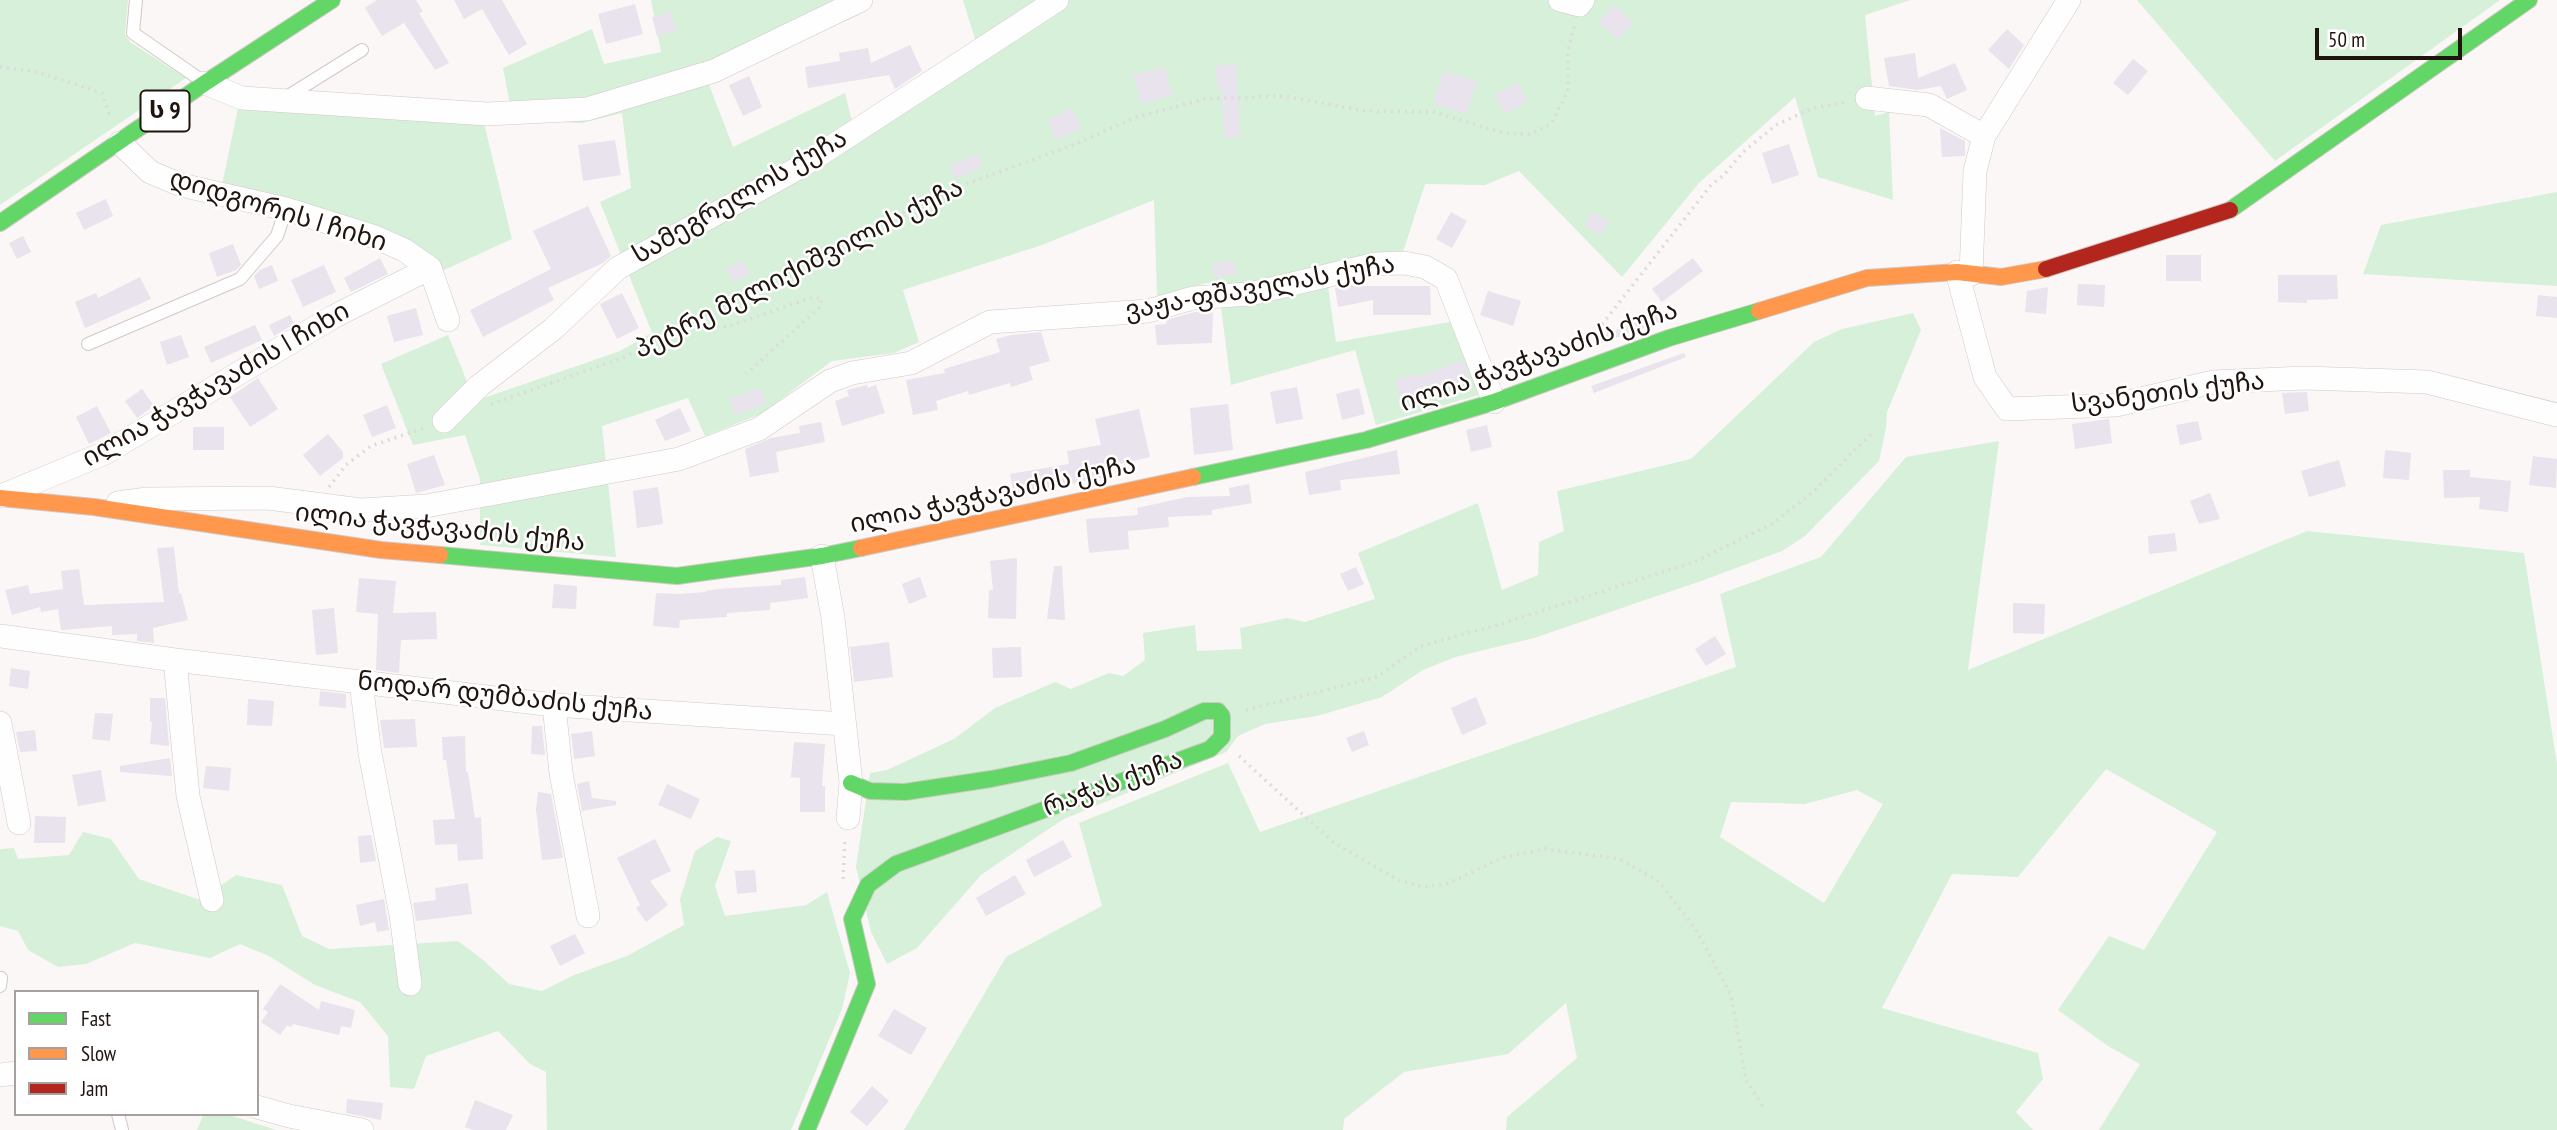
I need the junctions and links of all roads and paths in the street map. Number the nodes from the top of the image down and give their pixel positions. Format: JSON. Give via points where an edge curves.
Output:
{"nodes":[{"id":1,"x":136,"y":0,"type":"edge"},
{"id":2,"x":332,"y":0,"type":"edge"},
{"id":3,"x":861,"y":0,"type":"edge"},
{"id":4,"x":1058,"y":0,"type":"edge"},
{"id":5,"x":2069,"y":0,"type":"edge"},
{"id":6,"x":2529,"y":0,"type":"edge"},
{"id":7,"x":1574,"y":2,"type":"edge"},
{"id":8,"x":309,"y":7,"type":"edge"},
{"id":9,"x":362,"y":50,"type":"dead end"},
{"id":10,"x":0,"y":67,"type":"edge"},
{"id":11,"x":205,"y":83,"type":"junction"},
{"id":12,"x":1867,"y":98,"type":"joint"},
{"id":13,"x":281,"y":100,"type":"junction"},
{"id":14,"x":1984,"y":136,"type":"junction"},
{"id":15,"x":120,"y":143,"type":"junction"},
{"id":16,"x":286,"y":209,"type":"junction"},
{"id":17,"x":0,"y":223,"type":"edge"},
{"id":18,"x":430,"y":268,"type":"junction"},
{"id":19,"x":1964,"y":273,"type":"junction"},
{"id":20,"x":448,"y":320,"type":"dead end"},
{"id":21,"x":689,"y":323,"type":"junction"},
{"id":22,"x":88,"y":344,"type":"dead end"},
{"id":23,"x":1573,"y":373,"type":"junction"},
{"id":24,"x":746,"y":374,"type":"dead end"},
{"id":25,"x":1494,"y":402,"type":"junction"},
{"id":26,"x":482,"y":408,"type":"dead end"},
{"id":27,"x":2557,"y":415,"type":"edge"},
{"id":28,"x":444,"y":421,"type":"joint"},
{"id":29,"x":1873,"y":432,"type":"dead end"},
{"id":30,"x":0,"y":497,"type":"edge"},
{"id":31,"x":326,"y":506,"type":"junction"},
{"id":32,"x":94,"y":507,"type":"junction"},
{"id":33,"x":822,"y":556,"type":"junction"},
{"id":34,"x":0,"y":636,"type":"edge"},
{"id":35,"x":175,"y":660,"type":"junction"},
{"id":36,"x":361,"y":683,"type":"junction"},
{"id":37,"x":554,"y":705,"type":"junction"},
{"id":38,"x":1222,"y":716,"type":"junction"},
{"id":39,"x":0,"y":723,"type":"edge"},
{"id":40,"x":844,"y":724,"type":"junction"},
{"id":41,"x":1210,"y":749,"type":"junction"},
{"id":42,"x":850,"y":783,"type":"junction"},
{"id":43,"x":848,"y":818,"type":"joint"},
{"id":44,"x":19,"y":823,"type":"dead end"},
{"id":45,"x":843,"y":882,"type":"dead end"},
{"id":46,"x":212,"y":901,"type":"dead end"},
{"id":47,"x":588,"y":916,"type":"dead end"},
{"id":48,"x":411,"y":984,"type":"dead end"},
{"id":49,"x":259,"y":1108,"type":"edge"},
{"id":50,"x":1764,"y":1108,"type":"dead end"},
{"id":51,"x":362,"y":1130,"type":"edge"},
{"id":52,"x":807,"y":1130,"type":"edge"}],
"edges":[{"from":1,"to":11,"type":"lane","via":[[133,33]]},
{"from":2,"to":8,"type":"main road","number":"ს 9"},
{"from":3,"to":13,"type":"street","via":[[714,71],[587,108],[487,114]]},
{"from":4,"to":28,"type":"street","name":"სამეგრელოს ქუჩა","via":[[802,166],[618,268]]},
{"from":5,"to":14,"type":"street","name":"სვანეთის ქუჩა"},
{"from":6,"to":19,"type":"main road","name":"ილია ჭავჭავაძის ქუჩა","via":[[2227,212],[2058,267],[2001,277]]},
{"from":7,"to":21,"type":"path","name":"პეტრე მელიქიშვილის ქუჩა","via":[[1568,91],[1551,124],[1531,134],[1503,133],[1434,112],[1366,111],[1284,96],[1205,99],[1136,117],[961,186],[861,232]]},
{"from":8,"to":11,"type":"main road","number":"ს 9"},
{"from":9,"to":13,"type":"lane"},
{"from":10,"to":15,"type":"path","via":[[37,72],[102,93]]},
{"from":11,"to":13,"type":"street","via":[[242,98]]},
{"from":11,"to":15,"type":"main road","number":"ს 9"},
{"from":12,"to":14,"type":"street","via":[[1929,105]]},
{"from":12,"to":23,"type":"path","via":[[1813,108],[1776,125],[1743,152],[1582,349]]},
{"from":14,"to":19,"type":"street","name":"სვანეთის ქუჩა","via":[[1975,171]]},
{"from":15,"to":16,"type":"street","name":"დიდგორის I ჩიხი","via":[[150,172],[181,186]]},
{"from":15,"to":17,"type":"main road","number":"ს 9"},
{"from":16,"to":18,"type":"street","name":"დიდგორის I ჩიხი","via":[[375,237]]},
{"from":16,"to":22,"type":"lane","via":[[277,236],[240,279]]},
{"from":18,"to":20,"type":"street"},
{"from":18,"to":30,"type":"street","name":"ილია ჭავჭავაძის I ჩიხი","via":[[333,317],[105,453]]},
{"from":19,"to":23,"type":"main road","name":"ილია ჭავჭავაძის ქუჩა","via":[[1867,278],[1669,338]]},
{"from":19,"to":27,"type":"street","name":"სვანეთის ქუჩა","via":[[1985,377],[2007,409],[2116,405],[2213,382],[2304,378],[2427,382]]},
{"from":21,"to":24,"type":"path","via":[[726,327],[814,297],[822,299],[819,308]]},
{"from":21,"to":26,"type":"path","name":"პეტრე მელიქიშვილის ქუჩა","via":[[623,358]]},
{"from":23,"to":25,"type":"main road","name":"ილია ჭავჭავაძის ქუჩა"},
{"from":25,"to":31,"type":"street","name":"ვაჟა-ფშაველას ქუჩა","via":[[1446,279],[1425,267],[1376,264],[1250,294],[1193,298],[1148,311],[990,322],[911,363],[852,373],[830,382],[759,429],[679,459],[426,506],[360,510]]},
{"from":25,"to":33,"type":"main road","name":"ილია ჭავჭავაძის ქუჩა","via":[[1366,440]]},
{"from":28,"to":31,"type":"path","via":[[371,446],[346,466],[328,489]]},
{"from":29,"to":38,"type":"path","via":[[1813,492],[1772,524],[1694,562],[1421,646],[1377,677]]},
{"from":30,"to":32,"type":"main road","name":"ილია ჭავჭავაძის ქუჩა"},
{"from":31,"to":32,"type":"street","name":"ვაჟა-ფშაველას ქუჩა","via":[[228,498],[148,499]]},
{"from":32,"to":33,"type":"main road","name":"ილია ჭავჭავაძის ქუჩა","via":[[382,550],[677,576]]},
{"from":33,"to":40,"type":"street"},
{"from":34,"to":35,"type":"street","name":"ნოდარ დუმბაძის ქუჩა"},
{"from":35,"to":36,"type":"street","name":"ნოდარ დუმბაძის ქუჩა"},
{"from":35,"to":46,"type":"street","via":[[188,796]]},
{"from":36,"to":37,"type":"street","name":"ნოდარ დუმბაძის ქუჩა"},
{"from":36,"to":48,"type":"street"},
{"from":37,"to":40,"type":"street","name":"ნოდარ დუმბაძის ქუჩა"},
{"from":37,"to":47,"type":"street","via":[[561,773]]},
{"from":38,"to":41,"type":"main road","name":"რაჭას ქუჩა","via":[[1222,737]]},
{"from":38,"to":42,"type":"main road","name":"რაჭას ქუჩა","via":[[1218,711],[1205,711],[1071,763],[991,779],[905,792],[870,791]]},
{"from":39,"to":44,"type":"street"},
{"from":40,"to":42,"type":"street"},
{"from":41,"to":50,"type":"path","via":[[1237,754],[1334,842],[1398,880],[1424,887],[1449,883],[1504,858],[1545,849],[1620,859],[1658,881],[1695,928],[1731,995],[1746,1080]]},
{"from":41,"to":52,"type":"main road","name":"რაჭას ქუჩა","via":[[896,864],[868,885],[852,919],[867,984]]},
{"from":42,"to":43,"type":"street"},
{"from":43,"to":45,"type":"path"},
{"from":49,"to":51,"type":"street"}]}
